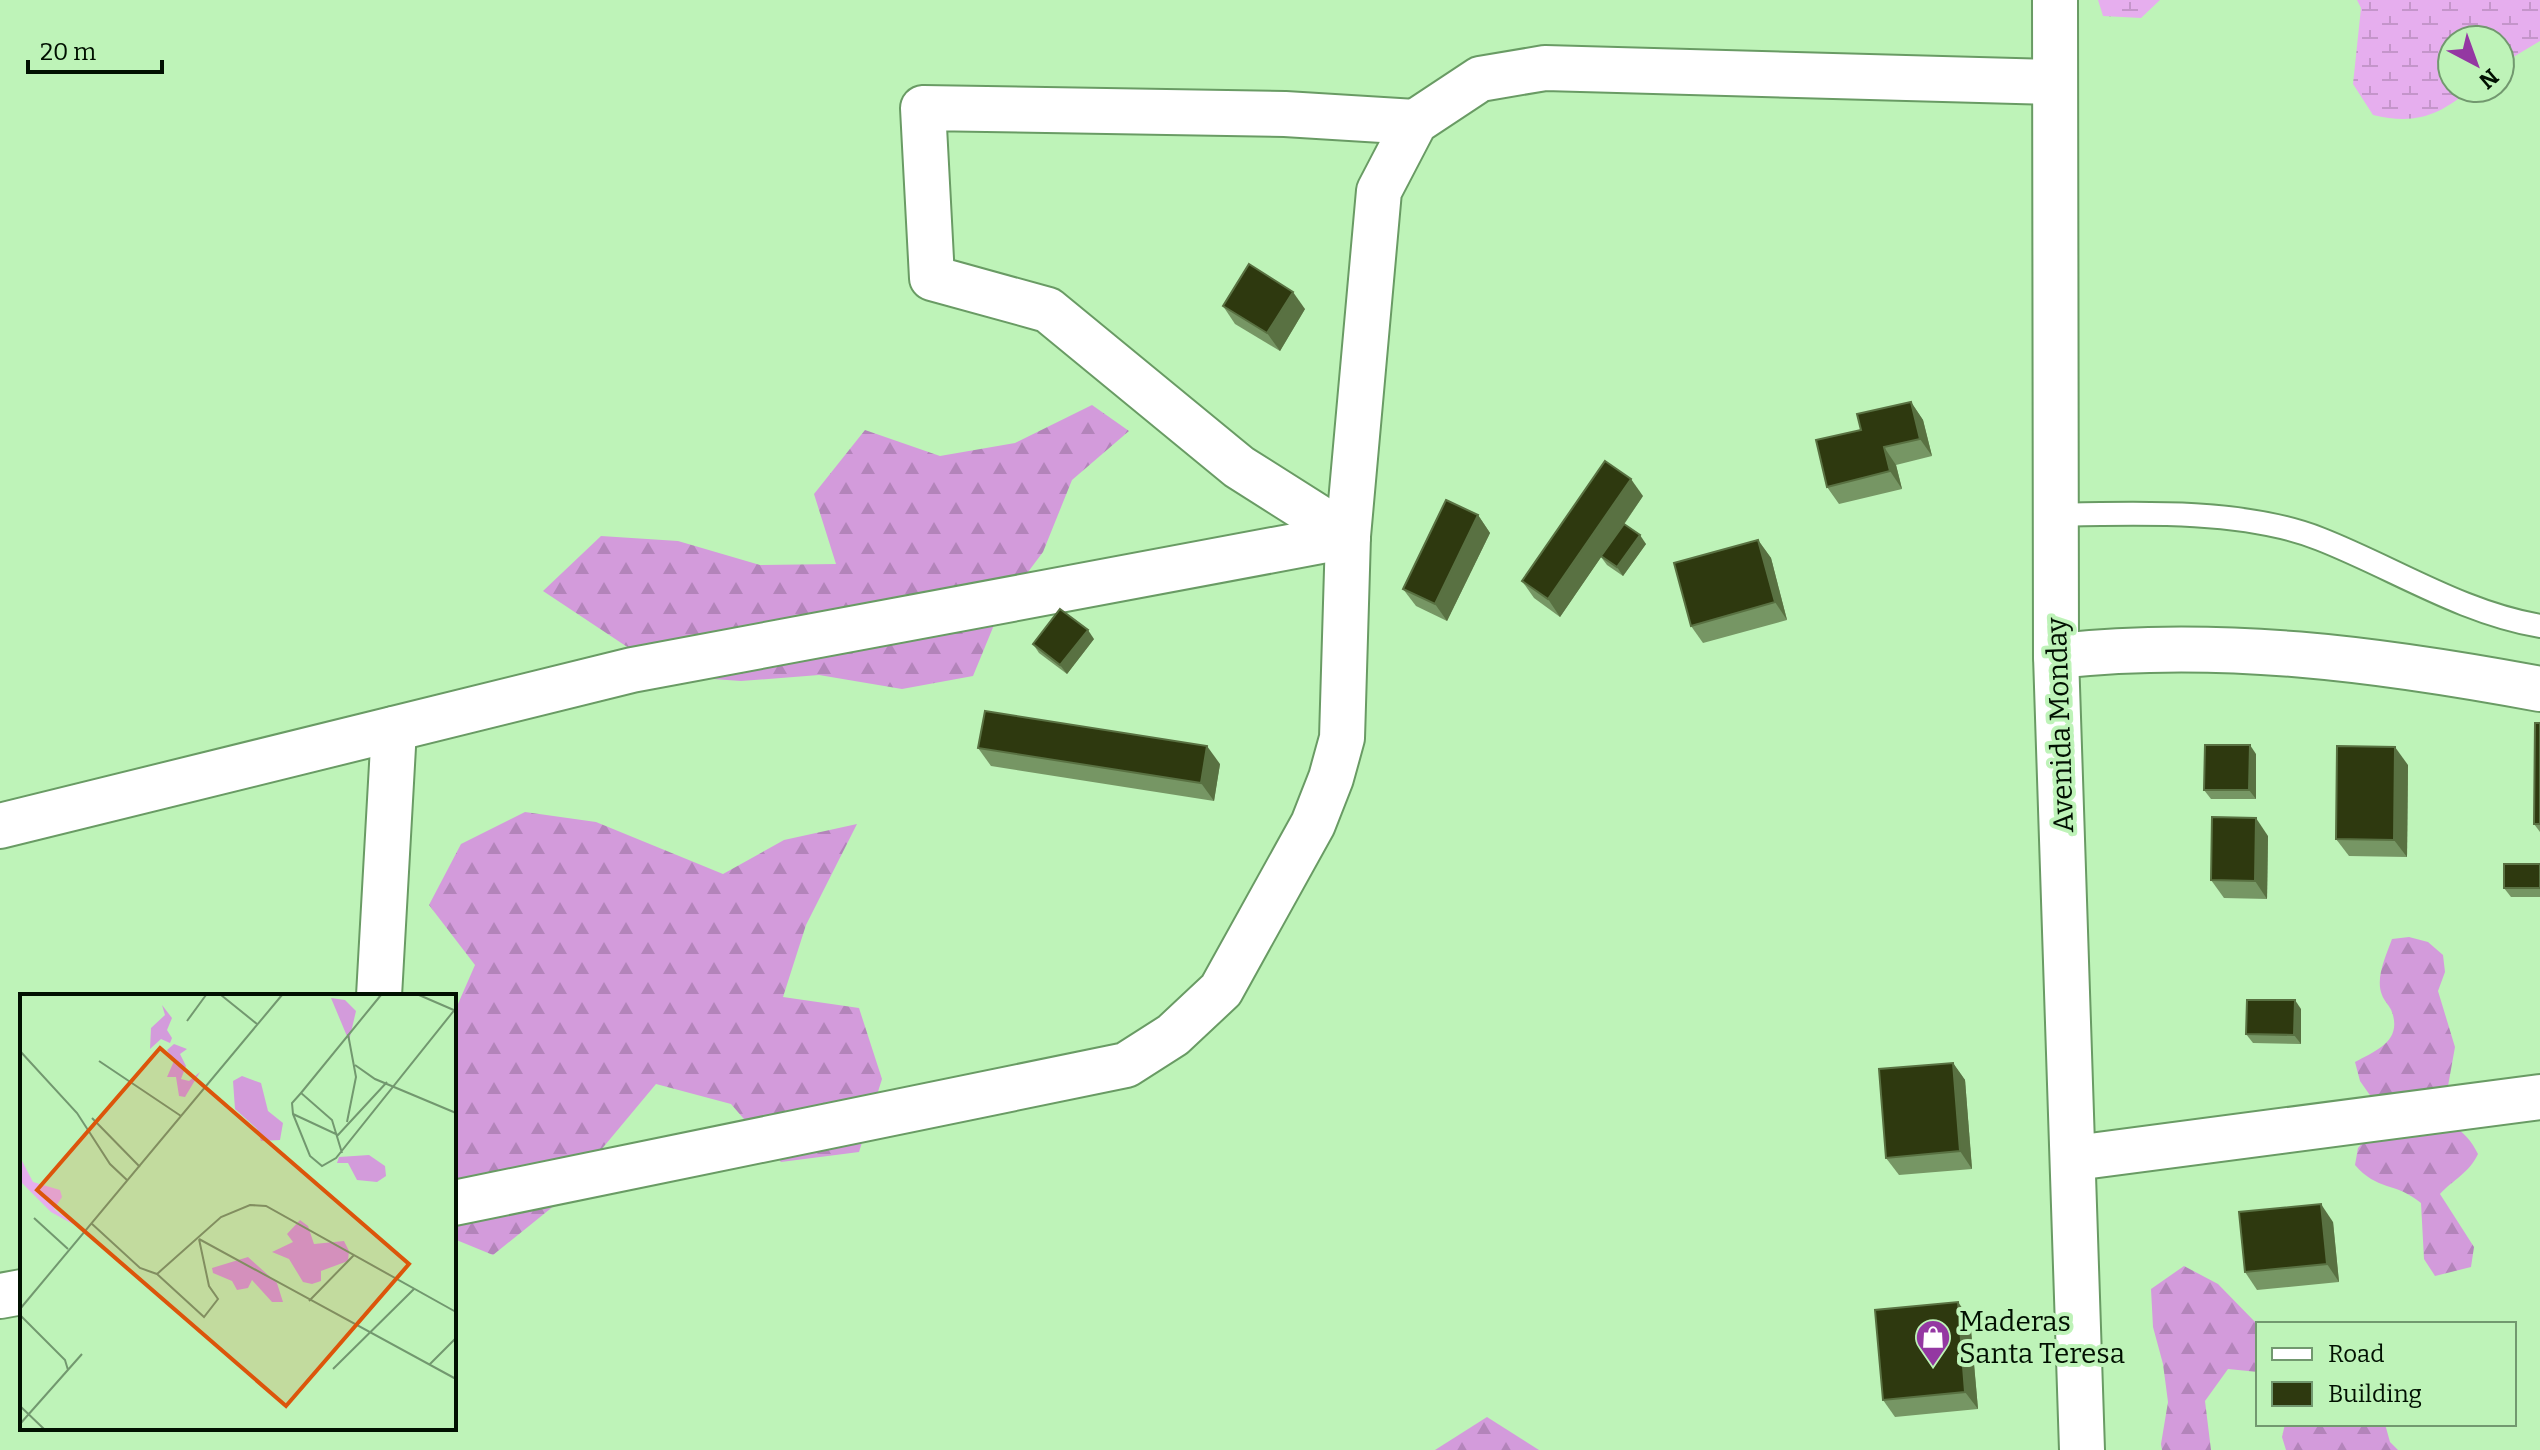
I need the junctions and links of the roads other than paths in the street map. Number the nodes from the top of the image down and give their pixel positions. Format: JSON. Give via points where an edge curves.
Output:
{"nodes":[{"id":1,"x":2055,"y":0,"type":"edge"},
{"id":2,"x":2054,"y":82,"type":"junction"},
{"id":3,"x":1415,"y":122,"type":"junction"},
{"id":4,"x":2056,"y":515,"type":"junction"},
{"id":5,"x":1348,"y":536,"type":"junction"},
{"id":6,"x":2540,"y":626,"type":"edge"},
{"id":7,"x":2056,"y":656,"type":"junction"},
{"id":8,"x":2540,"y":689,"type":"edge"},
{"id":9,"x":394,"y":729,"type":"junction"},
{"id":10,"x":0,"y":826,"type":"edge"},
{"id":11,"x":379,"y":994,"type":"edge"},
{"id":12,"x":2540,"y":1097,"type":"edge"},
{"id":13,"x":2075,"y":1158,"type":"junction"},
{"id":14,"x":456,"y":1203,"type":"edge"},
{"id":15,"x":20,"y":1292,"type":"edge"},
{"id":16,"x":0,"y":1296,"type":"edge"},
{"id":17,"x":2082,"y":1450,"type":"edge"}],
"edges":[{"from":1,"to":2,"type":"street","name":"Avenida Monday"},
{"from":2,"to":3,"type":"street","via":[[1545,68],[1480,79]]},
{"from":2,"to":4,"type":"street","name":"Avenida Monday"},
{"from":3,"to":5,"type":"street","via":[[1379,191]]},
{"from":3,"to":5,"type":"street","via":[[1285,114],[923,108],[932,278],[1048,310],[1239,467]]},
{"from":4,"to":6,"type":"lane","via":[[2135,513],[2240,520],[2319,538],[2430,592]]},
{"from":4,"to":7,"type":"street","name":"Avenida Monday"},
{"from":5,"to":9,"type":"street","via":[[632,670]]},
{"from":5,"to":14,"type":"street","via":[[1342,738],[1331,778],[1313,824],[1221,990],[1173,1035],[1126,1065]]},
{"from":7,"to":8,"type":"street","via":[[2118,649],[2273,650],[2411,665]]},
{"from":7,"to":13,"type":"street","name":"Avenida Monday"},
{"from":9,"to":10,"type":"street"},
{"from":9,"to":11,"type":"street"},
{"from":12,"to":13,"type":"street"},
{"from":13,"to":17,"type":"street","name":"Avenida Monday"},
{"from":15,"to":16,"type":"street"}]}
